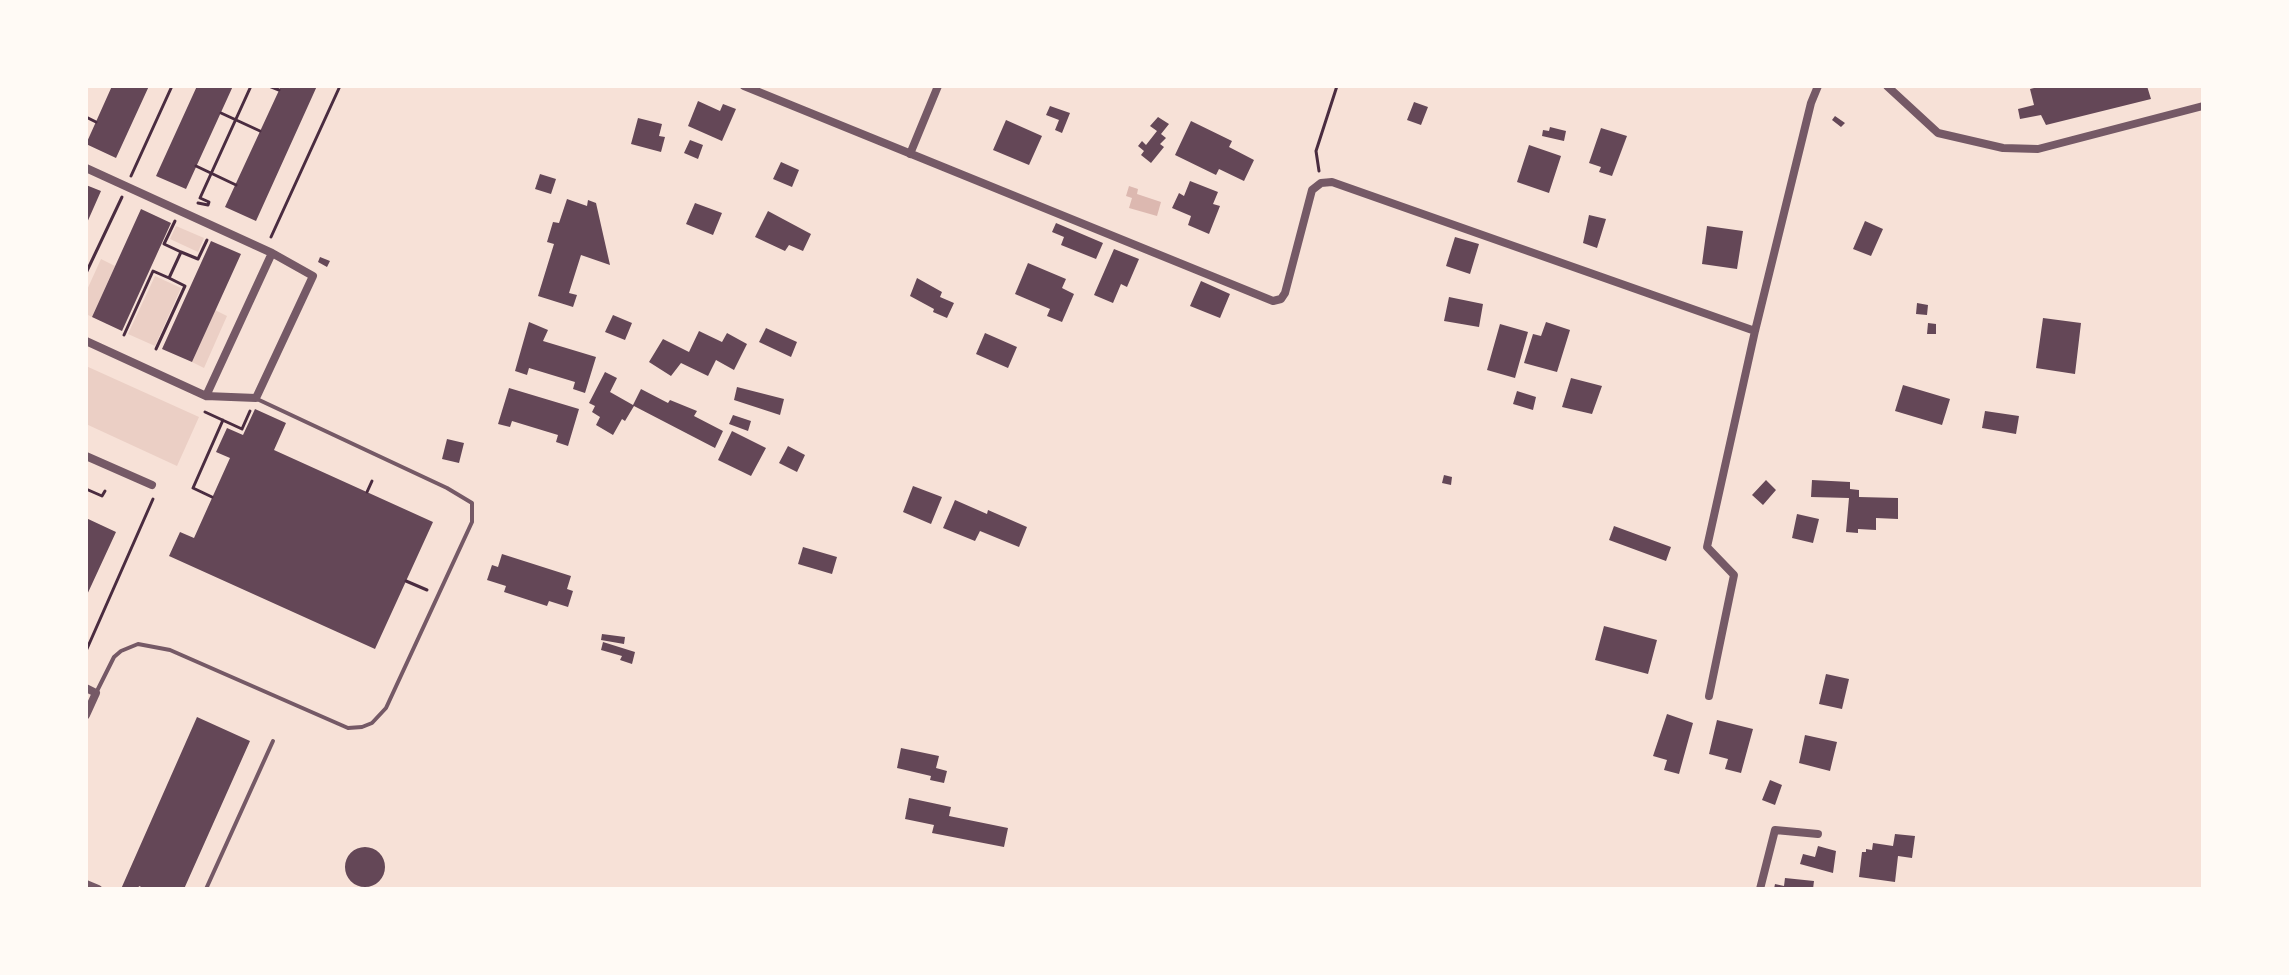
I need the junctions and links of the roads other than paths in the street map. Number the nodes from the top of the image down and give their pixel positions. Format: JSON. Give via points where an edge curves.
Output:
{"nodes":[{"id":1,"x":744,"y":86,"type":"edge"},
{"id":2,"x":938,"y":86,"type":"edge"},
{"id":3,"x":1818,"y":86,"type":"edge"},
{"id":4,"x":1887,"y":86,"type":"edge"},
{"id":5,"x":2203,"y":106,"type":"edge"},
{"id":6,"x":910,"y":154,"type":"junction"},
{"id":7,"x":86,"y":168,"type":"edge"},
{"id":8,"x":270,"y":248,"type":"junction"},
{"id":9,"x":1755,"y":331,"type":"junction"},
{"id":10,"x":86,"y":341,"type":"edge"},
{"id":11,"x":206,"y":396,"type":"junction"},
{"id":12,"x":256,"y":398,"type":"junction"},
{"id":13,"x":86,"y":456,"type":"edge"},
{"id":14,"x":152,"y":485,"type":"dead end"},
{"id":15,"x":86,"y":688,"type":"edge"},
{"id":16,"x":96,"y":693,"type":"junction"},
{"id":17,"x":1709,"y":696,"type":"dead end"},
{"id":18,"x":86,"y":715,"type":"edge"},
{"id":19,"x":273,"y":741,"type":"dead end"},
{"id":20,"x":1818,"y":834,"type":"dead end"},
{"id":21,"x":86,"y":884,"type":"edge"},
{"id":22,"x":98,"y":889,"type":"edge"},
{"id":23,"x":206,"y":889,"type":"edge"},
{"id":24,"x":1760,"y":889,"type":"edge"}],
"edges":[{"from":1,"to":6,"type":"street"},
{"from":2,"to":6,"type":"street"},
{"from":3,"to":9,"type":"street"},
{"from":4,"to":5,"type":"street","via":[[1938,133],[2003,148],[2038,149]]},
{"from":6,"to":9,"type":"street","via":[[1273,301],[1285,293],[1312,190],[1332,182]]},
{"from":7,"to":8,"type":"street"},
{"from":8,"to":11,"type":"street"},
{"from":8,"to":12,"type":"street","via":[[313,276]]},
{"from":9,"to":17,"type":"street","via":[[1707,547],[1734,575]]},
{"from":10,"to":11,"type":"street"},
{"from":11,"to":12,"type":"street"},
{"from":12,"to":16,"type":"lane","via":[[472,503],[472,522],[386,708],[372,723],[348,728],[170,650],[138,644],[114,657]]},
{"from":13,"to":14,"type":"street"},
{"from":15,"to":16,"type":"street"},
{"from":16,"to":18,"type":"street"},
{"from":19,"to":23,"type":"lane"},
{"from":20,"to":24,"type":"street","via":[[1775,830]]},
{"from":21,"to":22,"type":"street"}]}
